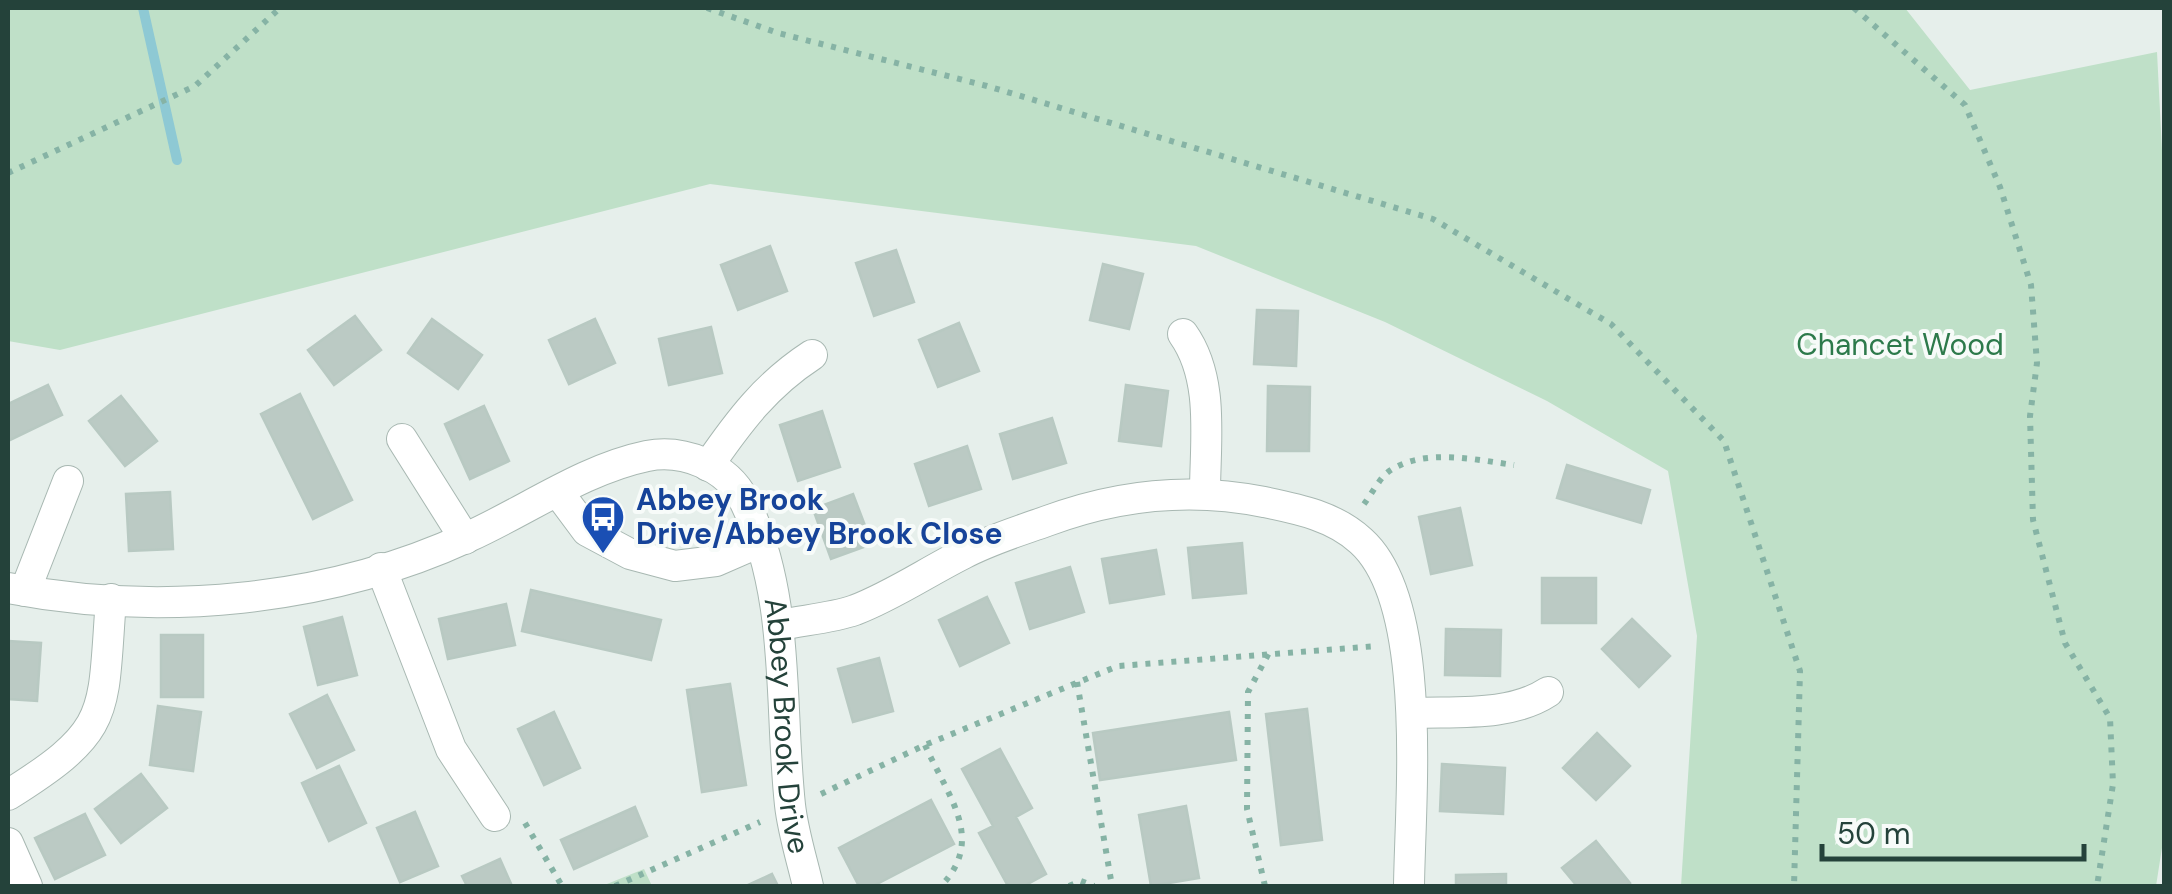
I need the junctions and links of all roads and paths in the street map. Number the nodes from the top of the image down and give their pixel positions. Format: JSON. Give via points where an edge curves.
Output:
{"nodes":[{"id":1,"x":280,"y":8,"type":"edge"},
{"id":2,"x":707,"y":8,"type":"edge"},
{"id":3,"x":1854,"y":8,"type":"edge"},
{"id":4,"x":8,"y":173,"type":"edge"},
{"id":5,"x":1182,"y":334,"type":"dead end"},
{"id":6,"x":812,"y":356,"type":"dead end"},
{"id":7,"x":402,"y":440,"type":"dead end"},
{"id":8,"x":1514,"y":465,"type":"dead end"},
{"id":9,"x":708,"y":466,"type":"junction"},
{"id":10,"x":68,"y":481,"type":"dead end"},
{"id":11,"x":558,"y":492,"type":"junction"},
{"id":12,"x":1205,"y":493,"type":"junction"},
{"id":13,"x":1345,"y":530,"type":"junction"},
{"id":14,"x":465,"y":539,"type":"junction"},
{"id":15,"x":762,"y":541,"type":"junction"},
{"id":16,"x":381,"y":568,"type":"junction"},
{"id":17,"x":16,"y":590,"type":"edge"},
{"id":18,"x":111,"y":599,"type":"junction"},
{"id":19,"x":780,"y":626,"type":"junction"},
{"id":20,"x":1404,"y":644,"type":"junction"},
{"id":21,"x":1270,"y":651,"type":"junction"},
{"id":22,"x":1078,"y":682,"type":"junction"},
{"id":23,"x":1548,"y":692,"type":"dead end"},
{"id":24,"x":1412,"y":713,"type":"junction"},
{"id":25,"x":925,"y":745,"type":"junction"},
{"id":26,"x":8,"y":795,"type":"edge"},
{"id":27,"x":790,"y":808,"type":"junction"},
{"id":28,"x":495,"y":816,"type":"joint"},
{"id":29,"x":8,"y":843,"type":"edge"},
{"id":30,"x":26,"y":886,"type":"edge"},
{"id":31,"x":562,"y":886,"type":"edge"},
{"id":32,"x":615,"y":886,"type":"edge"},
{"id":33,"x":808,"y":886,"type":"edge"},
{"id":34,"x":941,"y":886,"type":"edge"},
{"id":35,"x":1069,"y":886,"type":"edge"},
{"id":36,"x":1094,"y":886,"type":"edge"},
{"id":37,"x":1112,"y":886,"type":"edge"},
{"id":38,"x":1264,"y":886,"type":"edge"},
{"id":39,"x":1409,"y":886,"type":"edge"},
{"id":40,"x":1794,"y":886,"type":"edge"},
{"id":41,"x":2097,"y":886,"type":"edge"}],
"edges":[{"from":1,"to":4,"type":"path","via":[[196,86]]},
{"from":2,"to":40,"type":"path","via":[[1433,219],[1612,324],[1724,441],[1800,672]]},
{"from":3,"to":41,"type":"path","via":[[1965,105],[2031,285],[2037,364],[2030,416],[2033,520],[2065,643],[2110,718],[2113,784]]},
{"from":5,"to":12,"type":"street","via":[[1200,366],[1205,400]]},
{"from":6,"to":9,"type":"street","via":[[776,378]]},
{"from":7,"to":14,"type":"street"},
{"from":8,"to":13,"type":"path","via":[[1423,459],[1388,472]]},
{"from":9,"to":11,"type":"street","via":[[678,454],[648,456]]},
{"from":9,"to":15,"type":"street","name":"Abbey Brook Drive","via":[[742,495]]},
{"from":10,"to":17,"type":"street"},
{"from":11,"to":14,"type":"street"},
{"from":11,"to":15,"type":"street","via":[[587,531],[630,554],[676,566],[716,560]]},
{"from":12,"to":13,"type":"street","via":[[1293,508]]},
{"from":12,"to":19,"type":"street","via":[[1131,497],[1052,519],[968,551],[854,610]]},
{"from":13,"to":20,"type":"street","via":[[1384,571]]},
{"from":14,"to":16,"type":"street"},
{"from":15,"to":19,"type":"street","name":"Abbey Brook Drive"},
{"from":16,"to":18,"type":"street","via":[[298,592]]},
{"from":16,"to":28,"type":"street","via":[[451,749]]},
{"from":17,"to":18,"type":"street"},
{"from":18,"to":26,"type":"street","via":[[102,704],[91,728],[64,758]]},
{"from":19,"to":27,"type":"street","name":"Abbey Brook Drive"},
{"from":20,"to":21,"type":"path"},
{"from":20,"to":24,"type":"street"},
{"from":21,"to":22,"type":"path","via":[[1118,666]]},
{"from":21,"to":38,"type":"path","via":[[1248,692],[1248,808]]},
{"from":22,"to":25,"type":"path"},
{"from":22,"to":37,"type":"path"},
{"from":23,"to":24,"type":"street","via":[[1508,708]]},
{"from":24,"to":39,"type":"street"},
{"from":25,"to":27,"type":"path"},
{"from":25,"to":34,"type":"path","via":[[964,832],[965,851]]},
{"from":27,"to":32,"type":"path"},
{"from":27,"to":33,"type":"street","name":"Abbey Brook Drive"},
{"from":28,"to":31,"type":"path","via":[[514,804]]},
{"from":29,"to":30,"type":"street"},
{"from":35,"to":36,"type":"path"}]}
